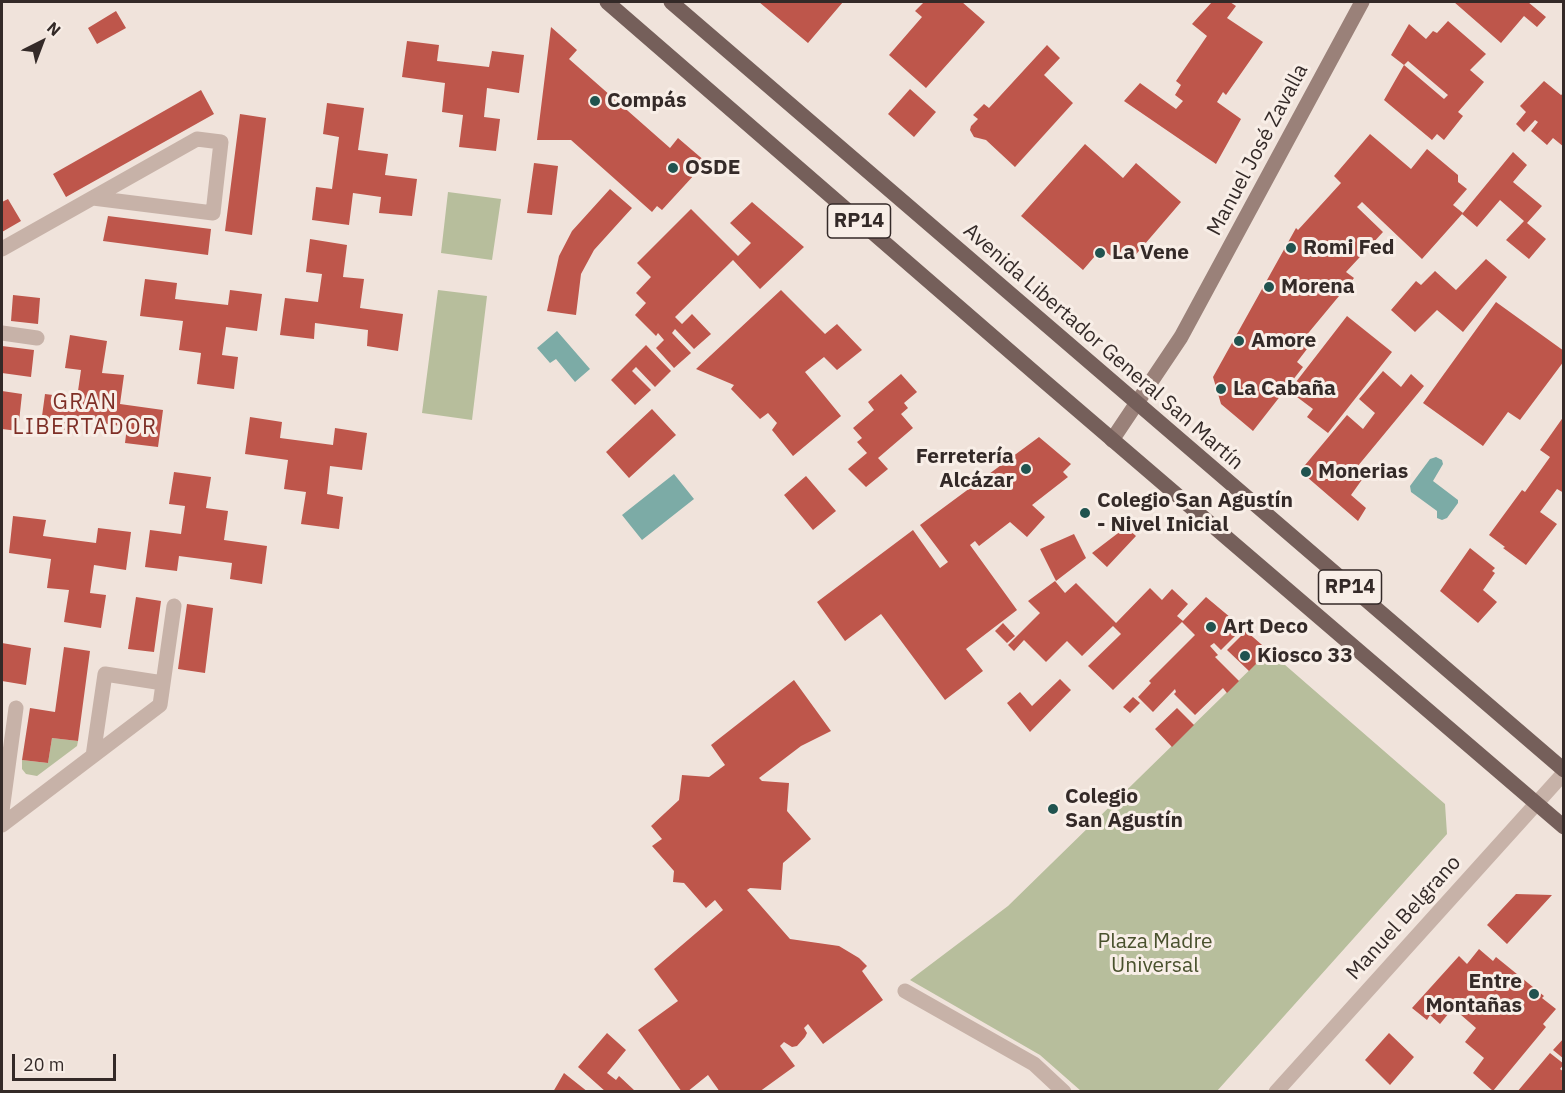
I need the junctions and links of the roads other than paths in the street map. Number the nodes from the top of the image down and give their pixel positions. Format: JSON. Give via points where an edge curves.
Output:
{"nodes":[{"id":1,"x":607,"y":2,"type":"edge"},
{"id":2,"x":671,"y":2,"type":"edge"},
{"id":3,"x":1362,"y":2,"type":"edge"},
{"id":4,"x":93,"y":198,"type":"junction"},
{"id":5,"x":2,"y":249,"type":"edge"},
{"id":6,"x":2,"y":333,"type":"edge"},
{"id":7,"x":37,"y":338,"type":"dead end"},
{"id":8,"x":1137,"y":404,"type":"junction"},
{"id":9,"x":1112,"y":440,"type":"junction"},
{"id":10,"x":174,"y":606,"type":"dead end"},
{"id":11,"x":163,"y":683,"type":"junction"},
{"id":12,"x":16,"y":708,"type":"dead end"},
{"id":13,"x":93,"y":756,"type":"junction"},
{"id":14,"x":1563,"y":772,"type":"edge"},
{"id":15,"x":1536,"y":804,"type":"junction"},
{"id":16,"x":2,"y":811,"type":"edge"},
{"id":17,"x":2,"y":825,"type":"edge"},
{"id":18,"x":1563,"y":827,"type":"edge"},
{"id":19,"x":905,"y":991,"type":"dead end"},
{"id":20,"x":1064,"y":1092,"type":"edge"},
{"id":21,"x":1276,"y":1092,"type":"edge"}],
"edges":[{"from":1,"to":9,"type":"main road","number":"RP14"},
{"from":2,"to":8,"type":"main road","name":"Avenida Libertador General San Martín","number":"RP14"},
{"from":3,"to":8,"type":"street","name":"Manuel José Zavalla","via":[[1181,337]]},
{"from":4,"to":4,"type":"street","via":[[197,139],[221,142],[213,213]]},
{"from":4,"to":5,"type":"street"},
{"from":6,"to":7,"type":"street"},
{"from":8,"to":9,"type":"street","name":"Manuel José Zavalla"},
{"from":8,"to":14,"type":"main road","name":"Avenida Libertador General San Martín","number":"RP14"},
{"from":9,"to":15,"type":"main road","number":"RP14"},
{"from":10,"to":11,"type":"street"},
{"from":11,"to":13,"type":"street","via":[[160,705]]},
{"from":11,"to":13,"type":"street","via":[[105,674]]},
{"from":12,"to":16,"type":"street"},
{"from":13,"to":17,"type":"street"},
{"from":14,"to":15,"type":"street","name":"Manuel Belgrano"},
{"from":15,"to":18,"type":"main road","number":"RP14"},
{"from":15,"to":21,"type":"street","name":"Manuel Belgrano"},
{"from":19,"to":20,"type":"street","via":[[1034,1064]]}]}
